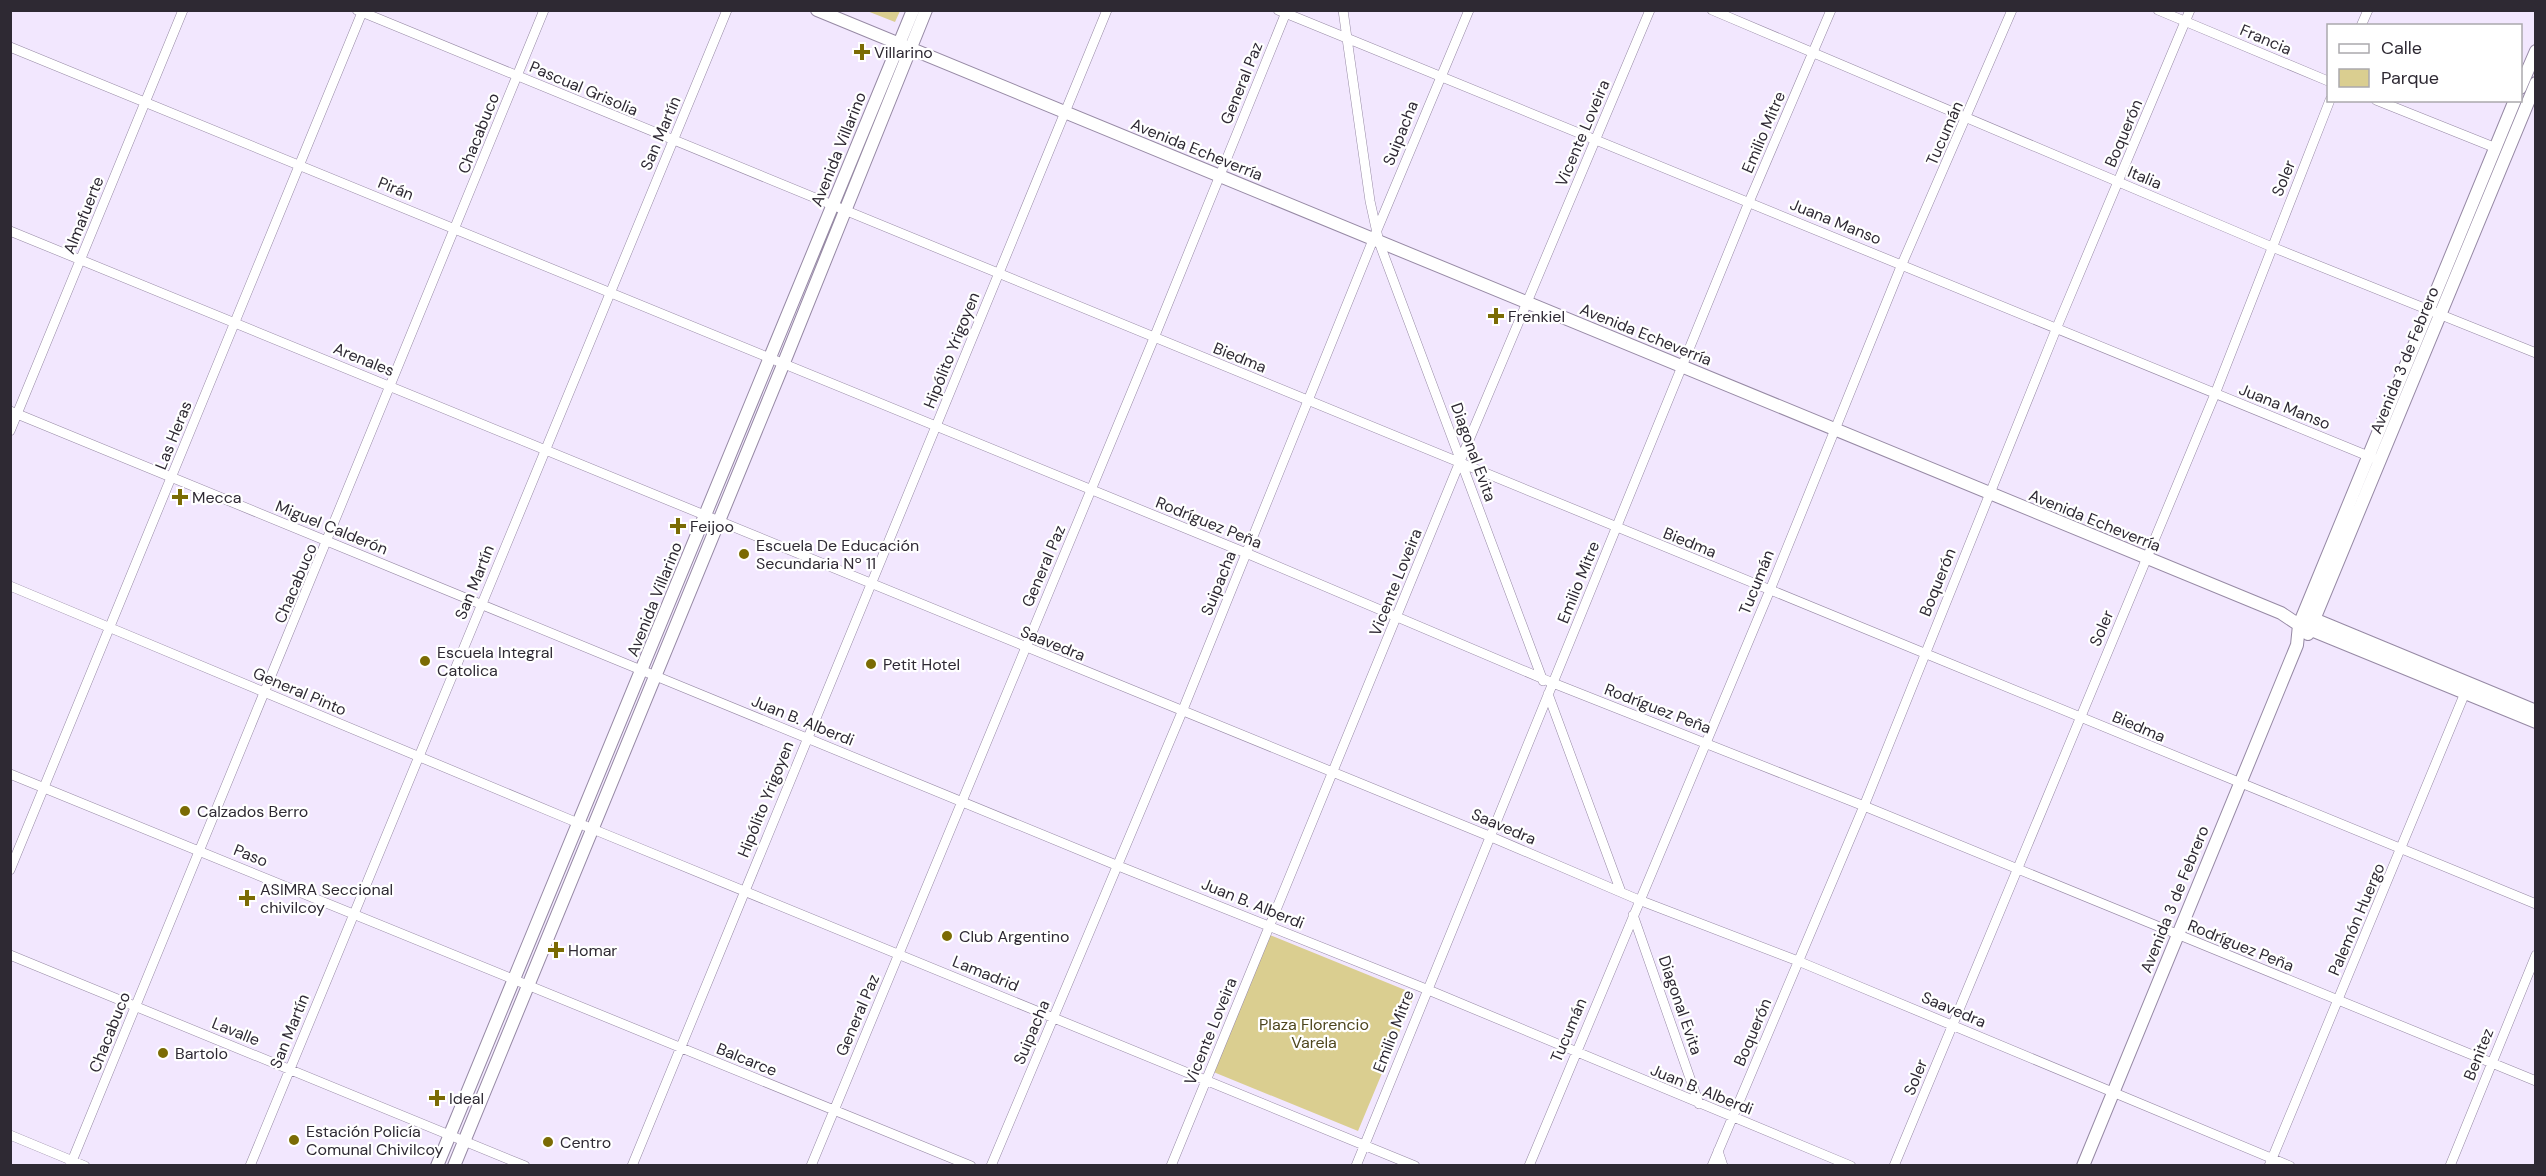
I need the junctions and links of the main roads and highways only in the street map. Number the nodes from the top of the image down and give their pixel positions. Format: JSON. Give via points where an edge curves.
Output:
{"nodes":[{"id":1,"x":817,"y":10,"type":"edge"},
{"id":2,"x":913,"y":10,"type":"edge"},
{"id":3,"x":926,"y":10,"type":"edge"},
{"id":4,"x":905,"y":46,"type":"junction"},
{"id":5,"x":2535,"y":51,"type":"edge"},
{"id":6,"x":2522,"y":83,"type":"edge"},
{"id":7,"x":2535,"y":83,"type":"edge"},
{"id":8,"x":2514,"y":102,"type":"edge"},
{"id":9,"x":2435,"y":313,"type":"junction"},
{"id":10,"x":2301,"y":620,"type":"junction"},
{"id":11,"x":2314,"y":625,"type":"junction"},
{"id":12,"x":2297,"y":645,"type":"junction"},
{"id":13,"x":2468,"y":688,"type":"junction"},
{"id":14,"x":2535,"y":711,"type":"edge"},
{"id":15,"x":2535,"y":722,"type":"edge"},
{"id":16,"x":437,"y":1166,"type":"edge"},
{"id":17,"x":454,"y":1166,"type":"edge"},
{"id":18,"x":2082,"y":1166,"type":"edge"}],
"edges":[{"from":1,"to":4,"type":"main road","name":"Avenida Echeverría"},
{"from":2,"to":4,"type":"main road"},
{"from":3,"to":4,"type":"main road"},
{"from":4,"to":10,"type":"main road","name":"Avenida Echeverría"},
{"from":4,"to":16,"type":"main road","name":"Avenida Villarino","via":[[832,207]]},
{"from":4,"to":17,"type":"main road","name":"Avenida Villarino","via":[[783,365]]},
{"from":5,"to":6,"type":"main road"},
{"from":7,"to":9,"type":"main road","name":"Avenida 3 de Febrero"},
{"from":8,"to":9,"type":"main road","name":"Avenida 3 de Febrero"},
{"from":9,"to":10,"type":"main road","name":"Avenida 3 de Febrero","via":[[2368,456]]},
{"from":9,"to":11,"type":"main road","name":"Avenida 3 de Febrero"},
{"from":10,"to":11,"type":"main road","name":"Avenida Echeverría"},
{"from":10,"to":12,"type":"main road","name":"Avenida 3 de Febrero"},
{"from":11,"to":12,"type":"main road","name":"Avenida 3 de Febrero"},
{"from":11,"to":13,"type":"main road","name":"Avenida Echeverría"},
{"from":12,"to":18,"type":"main road","name":"Avenida 3 de Febrero"},
{"from":13,"to":14,"type":"main road","name":"Avenida Echeverría"},
{"from":13,"to":15,"type":"main road","name":"Avenida Echeverría"}]}
